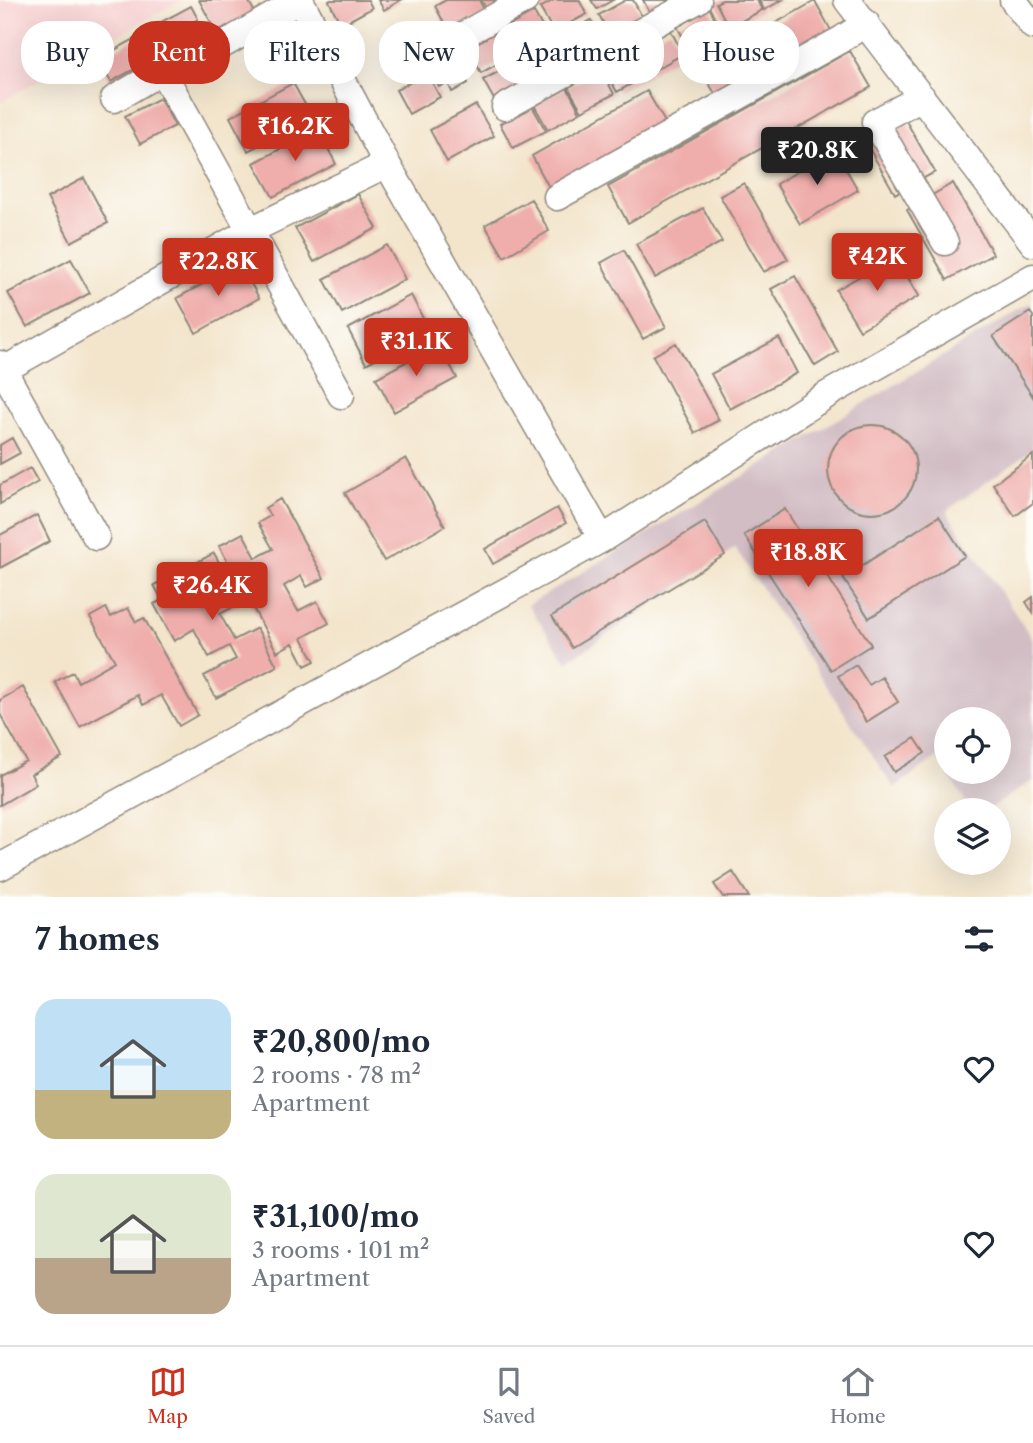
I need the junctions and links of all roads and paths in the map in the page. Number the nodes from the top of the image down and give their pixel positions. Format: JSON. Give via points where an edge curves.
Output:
{"nodes":[{"id":1,"x":300,"y":0,"type":"edge"},
{"id":2,"x":526,"y":0,"type":"edge"},
{"id":3,"x":698,"y":0,"type":"edge"},
{"id":4,"x":847,"y":0,"type":"edge"},
{"id":5,"x":1013,"y":0,"type":"edge"},
{"id":6,"x":866,"y":23,"type":"junction"},
{"id":7,"x":479,"y":26,"type":"edge"},
{"id":8,"x":1033,"y":26,"type":"edge"},
{"id":9,"x":230,"y":40,"type":"edge"},
{"id":10,"x":140,"y":84,"type":"edge"},
{"id":11,"x":169,"y":84,"type":"edge"},
{"id":12,"x":922,"y":97,"type":"junction"},
{"id":13,"x":114,"y":99,"type":"dead end"},
{"id":14,"x":505,"y":107,"type":"dead end"},
{"id":15,"x":387,"y":164,"type":"junction"},
{"id":16,"x":557,"y":197,"type":"dead end"},
{"id":17,"x":251,"y":230,"type":"junction"},
{"id":18,"x":945,"y":242,"type":"dead end"},
{"id":19,"x":1033,"y":243,"type":"edge"},
{"id":20,"x":1033,"y":277,"type":"edge"},
{"id":21,"x":1,"y":369,"type":"edge"},
{"id":22,"x":341,"y":395,"type":"dead end"},
{"id":23,"x":96,"y":537,"type":"dead end"},
{"id":24,"x":602,"y":539,"type":"junction"},
{"id":25,"x":0,"y":866,"type":"edge"}],
"edges":[{"from":1,"to":9,"type":"street"},
{"from":1,"to":15,"type":"street"},
{"from":2,"to":7,"type":"street"},
{"from":3,"to":14,"type":"street"},
{"from":4,"to":6,"type":"street"},
{"from":5,"to":8,"type":"street"},
{"from":6,"to":12,"type":"street"},
{"from":6,"to":16,"type":"street"},
{"from":10,"to":13,"type":"street"},
{"from":11,"to":17,"type":"street"},
{"from":12,"to":18,"type":"street","via":[[875,122]]},
{"from":12,"to":19,"type":"street"},
{"from":15,"to":17,"type":"street"},
{"from":15,"to":24,"type":"street"},
{"from":17,"to":21,"type":"street"},
{"from":17,"to":22,"type":"street"},
{"from":20,"to":24,"type":"street","via":[[830,393]]},
{"from":21,"to":23,"type":"street"},
{"from":24,"to":25,"type":"street"}]}
